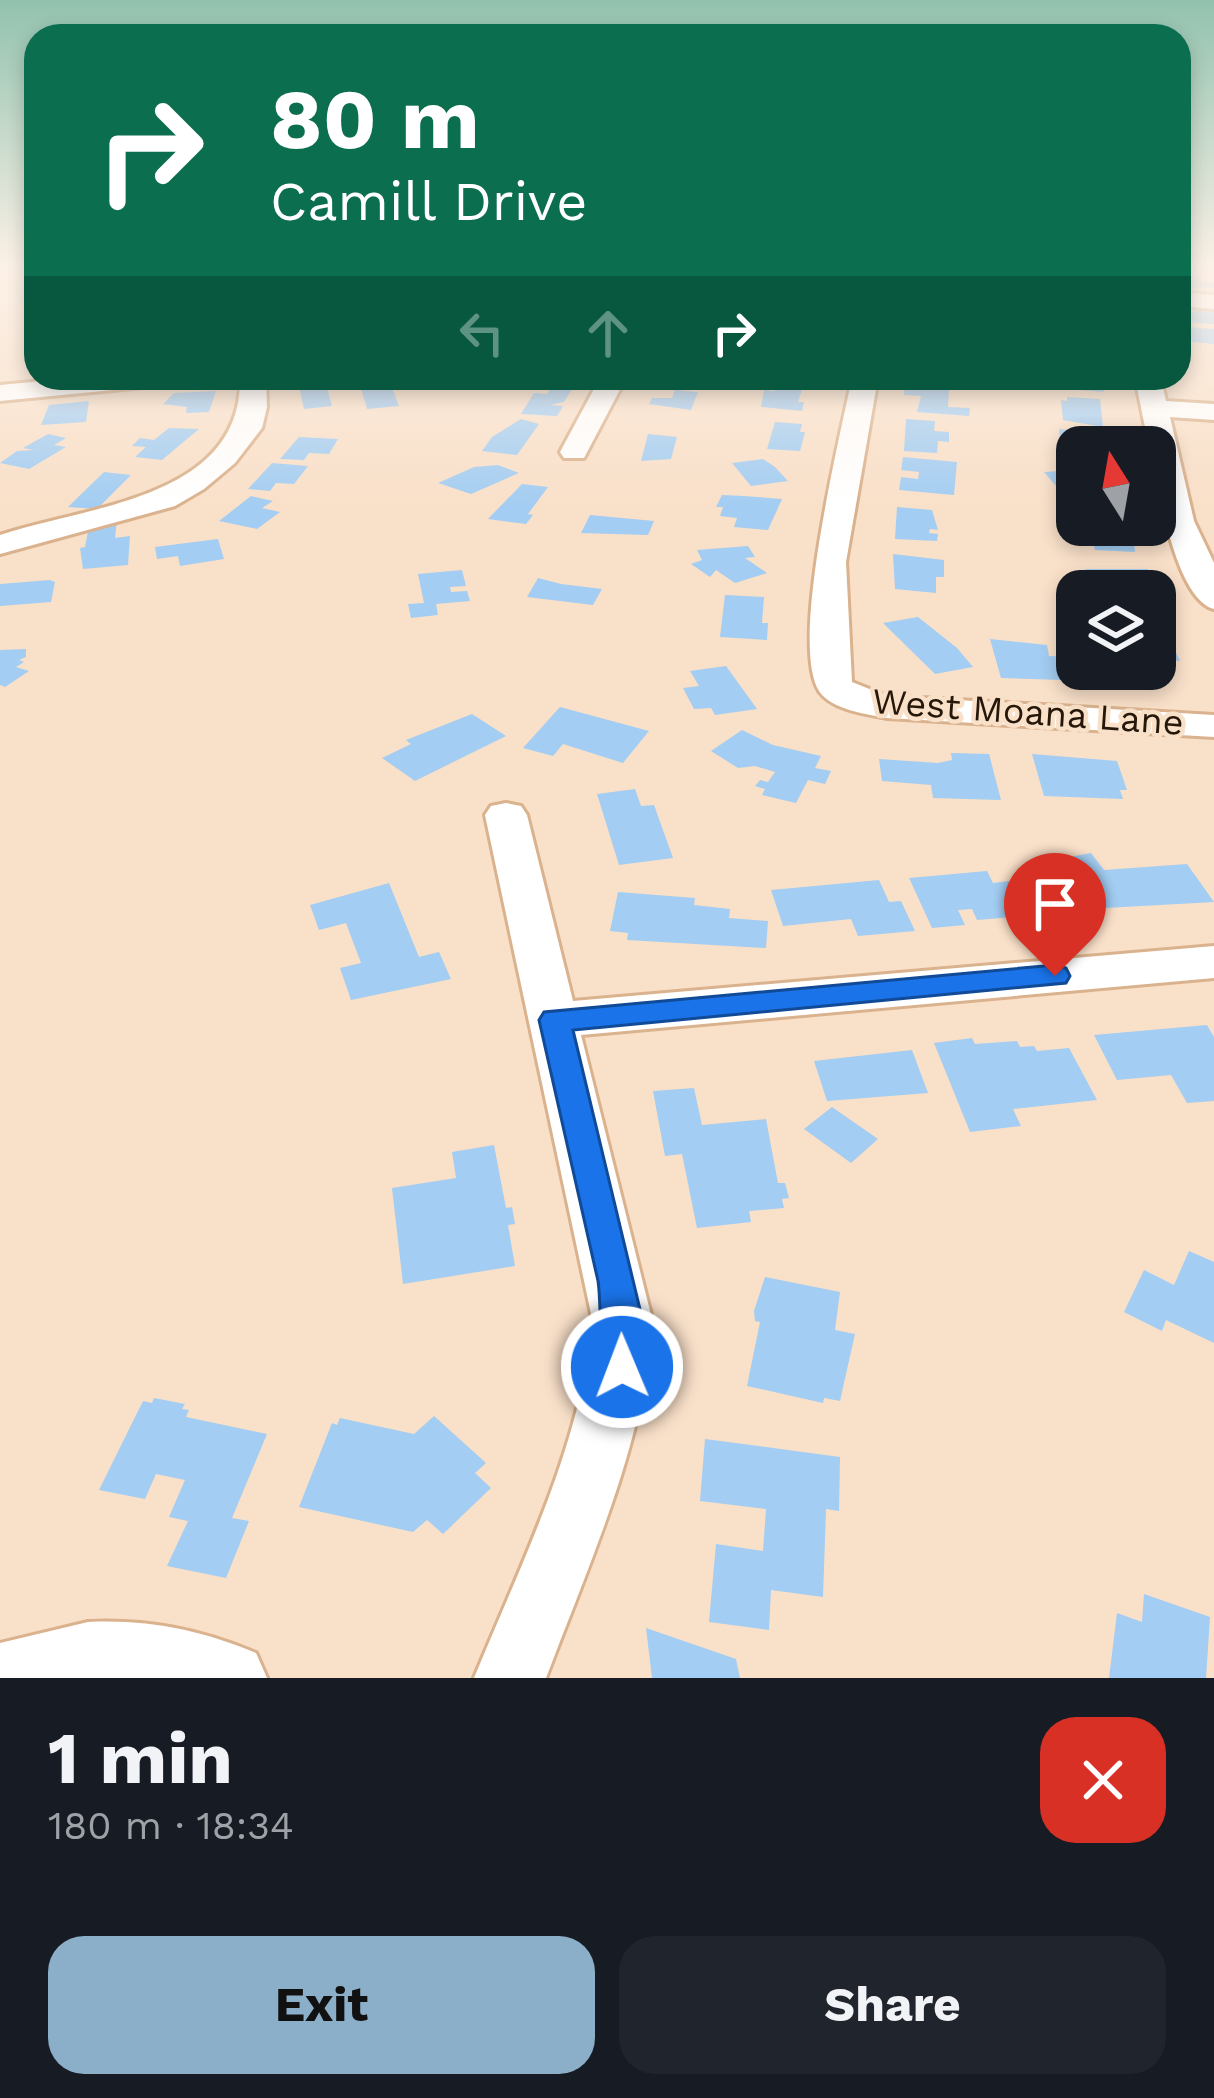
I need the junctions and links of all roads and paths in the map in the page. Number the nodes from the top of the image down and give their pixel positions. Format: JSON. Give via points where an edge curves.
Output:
{"nodes":[{"id":1,"x":31,"y":390,"type":"edge"},
{"id":2,"x":254,"y":390,"type":"edge"},
{"id":3,"x":608,"y":390,"type":"edge"},
{"id":4,"x":863,"y":390,"type":"edge"},
{"id":5,"x":0,"y":393,"type":"edge"},
{"id":6,"x":1151,"y":393,"type":"edge"},
{"id":7,"x":1214,"y":412,"type":"edge"},
{"id":8,"x":574,"y":452,"type":"dead end"},
{"id":9,"x":0,"y":545,"type":"edge"},
{"id":10,"x":1214,"y":599,"type":"edge"},
{"id":11,"x":1214,"y":726,"type":"edge"},
{"id":12,"x":506,"y":815,"type":"dead end"},
{"id":13,"x":1214,"y":962,"type":"edge"},
{"id":14,"x":555,"y":1020,"type":"junction"},
{"id":15,"x":1,"y":1678,"type":"edge"},
{"id":16,"x":231,"y":1678,"type":"edge"},
{"id":17,"x":510,"y":1678,"type":"edge"}],
"edges":[{"from":1,"to":5,"type":"street"},
{"from":2,"to":9,"type":"street","via":[[242,436],[206,474],[164,500]]},
{"from":3,"to":8,"type":"street"},
{"from":4,"to":11,"type":"street","name":"West Moana Lane","via":[[829,577],[830,671],[843,694],[887,707]]},
{"from":6,"to":7,"type":"street"},
{"from":6,"to":10,"type":"street","via":[[1179,521]]},
{"from":12,"to":14,"type":"street"},
{"from":13,"to":14,"type":"street"},
{"from":14,"to":17,"type":"street","via":[[617,1281],[622,1367]]},
{"from":15,"to":16,"type":"street","via":[[84,1656],[148,1655]]}]}
